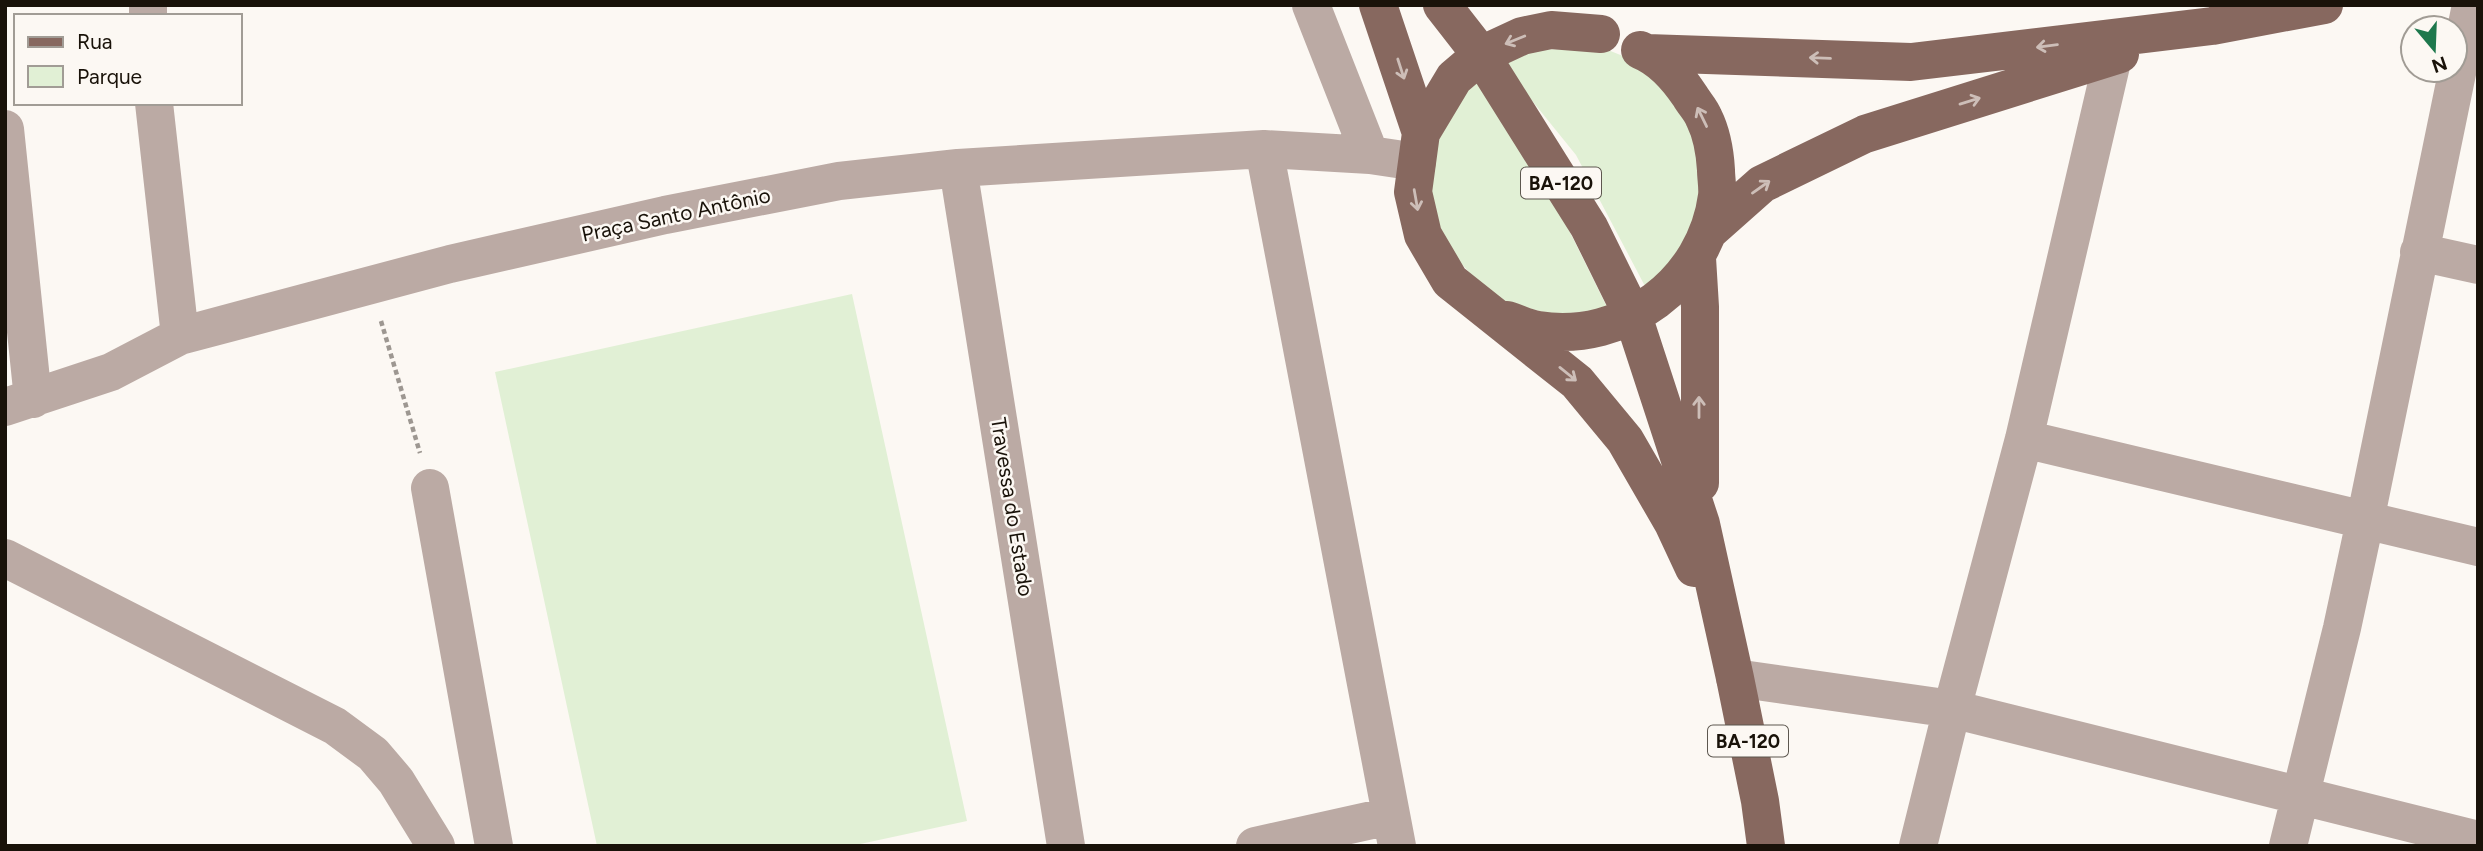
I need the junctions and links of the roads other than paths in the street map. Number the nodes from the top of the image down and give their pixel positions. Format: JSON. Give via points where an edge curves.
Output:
{"nodes":[{"id":1,"x":1311,"y":5,"type":"edge"},
{"id":2,"x":1378,"y":5,"type":"edge"},
{"id":3,"x":1442,"y":5,"type":"edge"},
{"id":4,"x":1531,"y":5,"type":"edge"},
{"id":5,"x":2324,"y":5,"type":"edge"},
{"id":6,"x":2471,"y":5,"type":"edge"},
{"id":7,"x":2211,"y":16,"type":"edge"},
{"id":8,"x":1601,"y":34,"type":"junction"},
{"id":9,"x":1647,"y":53,"type":"junction"},
{"id":10,"x":1481,"y":55,"type":"junction"},
{"id":11,"x":2113,"y":57,"type":"junction"},
{"id":12,"x":154,"y":105,"type":"edge"},
{"id":13,"x":5,"y":129,"type":"edge"},
{"id":14,"x":1419,"y":147,"type":"junction"},
{"id":15,"x":1264,"y":149,"type":"junction"},
{"id":16,"x":1370,"y":155,"type":"junction"},
{"id":17,"x":958,"y":168,"type":"junction"},
{"id":18,"x":1703,"y":244,"type":"junction"},
{"id":19,"x":2419,"y":252,"type":"junction"},
{"id":20,"x":2478,"y":265,"type":"edge"},
{"id":21,"x":1496,"y":316,"type":"junction"},
{"id":22,"x":1633,"y":317,"type":"junction"},
{"id":23,"x":180,"y":336,"type":"junction"},
{"id":24,"x":19,"y":403,"type":"edge"},
{"id":25,"x":2024,"y":439,"type":"junction"},
{"id":26,"x":430,"y":488,"type":"road end"},
{"id":27,"x":2365,"y":521,"type":"junction"},
{"id":28,"x":1701,"y":524,"type":"junction"},
{"id":29,"x":2478,"y":547,"type":"edge"},
{"id":30,"x":5,"y":558,"type":"edge"},
{"id":31,"x":1727,"y":638,"type":"junction"},
{"id":32,"x":1735,"y":678,"type":"junction"},
{"id":33,"x":1952,"y":709,"type":"junction"},
{"id":34,"x":2299,"y":795,"type":"junction"},
{"id":35,"x":1394,"y":831,"type":"edge"},
{"id":36,"x":2478,"y":840,"type":"edge"},
{"id":37,"x":436,"y":846,"type":"edge"},
{"id":38,"x":494,"y":846,"type":"edge"},
{"id":39,"x":1066,"y":846,"type":"edge"},
{"id":40,"x":1255,"y":846,"type":"edge"},
{"id":41,"x":1766,"y":846,"type":"edge"},
{"id":42,"x":1918,"y":846,"type":"edge"},
{"id":43,"x":2288,"y":846,"type":"edge"}],
"edges":[{"from":1,"to":16,"type":"street"},
{"from":2,"to":14,"type":"main road","one_way":true},
{"from":3,"to":10,"type":"main road","number":"BA-120"},
{"from":4,"to":8,"type":"main road"},
{"from":5,"to":7,"type":"main road"},
{"from":6,"to":19,"type":"street"},
{"from":7,"to":9,"type":"main road","one_way":true,"via":[[1911,62]]},
{"from":7,"to":11,"type":"main road"},
{"from":8,"to":9,"type":"main road"},
{"from":8,"to":10,"type":"main road","one_way":true,"via":[[1551,30],[1522,36]]},
{"from":18,"to":9,"type":"main road","one_way":true,"via":[[1717,195],[1715,152],[1704,118],[1678,79]]},
{"from":10,"to":14,"type":"main road","via":[[1454,78]]},
{"from":10,"to":22,"type":"main road","number":"BA-120","via":[[1589,227]]},
{"from":18,"to":11,"type":"main road","one_way":true,"via":[[1762,184],[1865,134]]},
{"from":11,"to":25,"type":"street"},
{"from":12,"to":23,"type":"street"},
{"from":13,"to":24,"type":"street"},
{"from":14,"to":16,"type":"street","name":"Praça Santo Antônio"},
{"from":14,"to":21,"type":"main road","one_way":true,"via":[[1413,192],[1423,235],[1450,281]]},
{"from":15,"to":16,"type":"street","name":"Praça Santo Antônio"},
{"from":15,"to":17,"type":"street","name":"Praça Santo Antônio"},
{"from":15,"to":35,"type":"street"},
{"from":17,"to":23,"type":"street","name":"Praça Santo Antônio","via":[[839,181],[665,215],[450,264]]},
{"from":17,"to":39,"type":"street","name":"Travessa do Estado"},
{"from":18,"to":22,"type":"main road","via":[[1662,297]]},
{"from":28,"to":18,"type":"main road","one_way":true},
{"from":19,"to":20,"type":"street"},
{"from":19,"to":27,"type":"street"},
{"from":21,"to":22,"type":"main road","via":[[1537,330],[1584,331]]},
{"from":21,"to":31,"type":"main road","one_way":true,"via":[[1577,382],[1625,440],[1673,523]]},
{"from":22,"to":28,"type":"main road","number":"BA-120"},
{"from":23,"to":24,"type":"street","name":"Praça Santo Antônio","via":[[111,372]]},
{"from":25,"to":27,"type":"street"},
{"from":25,"to":33,"type":"street"},
{"from":26,"to":38,"type":"street"},
{"from":27,"to":29,"type":"street"},
{"from":27,"to":34,"type":"street"},
{"from":28,"to":31,"type":"main road","number":"BA-120"},
{"from":30,"to":37,"type":"street","via":[[335,726],[373,754],[396,781]]},
{"from":31,"to":32,"type":"main road","number":"BA-120"},
{"from":32,"to":33,"type":"street"},
{"from":32,"to":41,"type":"main road","number":"BA-120"},
{"from":33,"to":34,"type":"street"},
{"from":33,"to":42,"type":"street"},
{"from":34,"to":36,"type":"street"},
{"from":34,"to":43,"type":"street"},
{"from":35,"to":40,"type":"street"}]}
